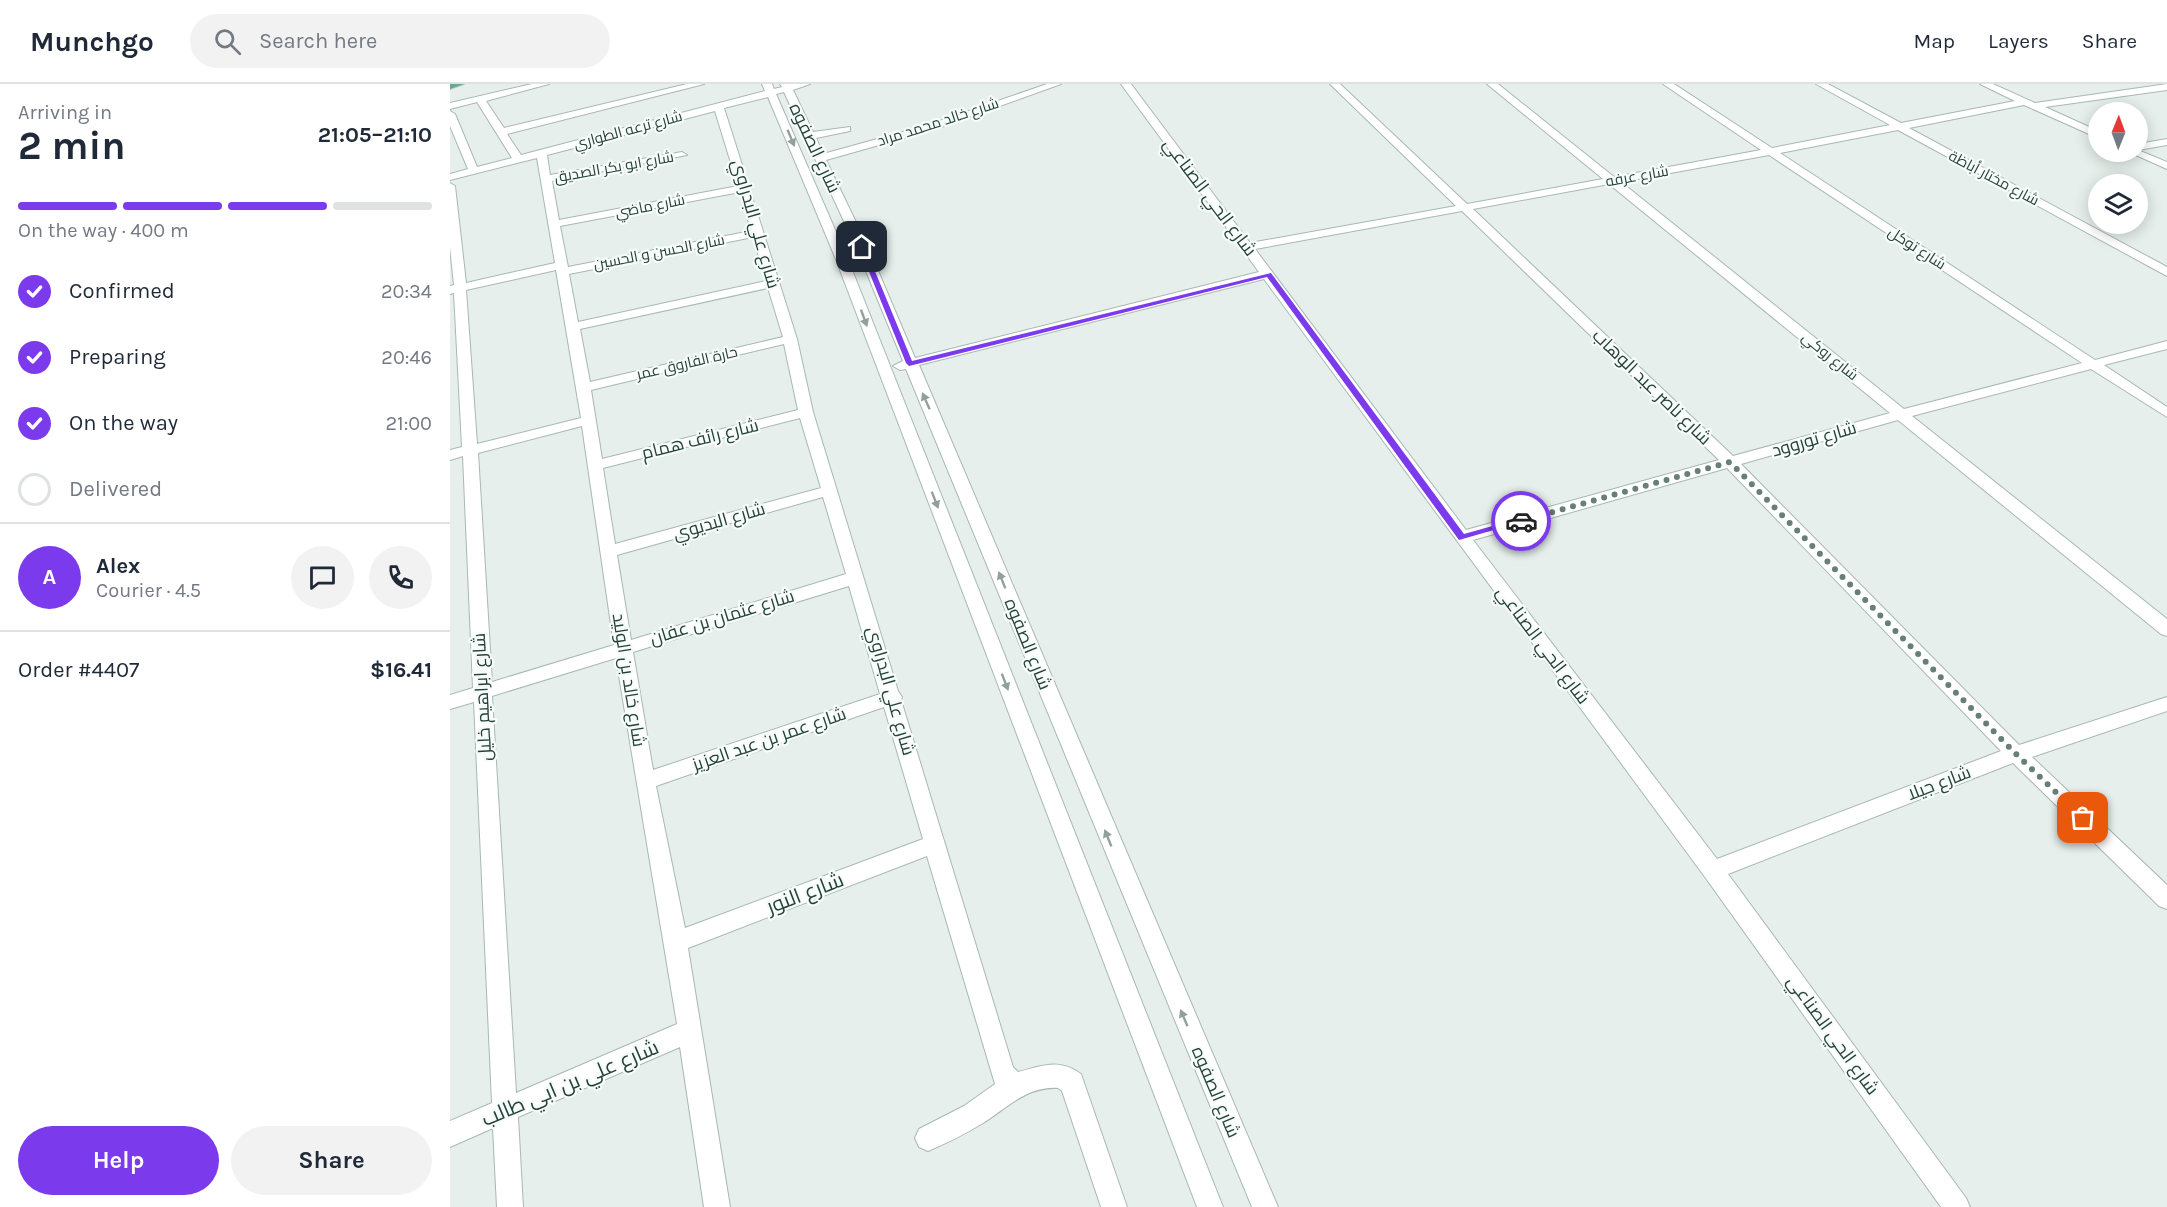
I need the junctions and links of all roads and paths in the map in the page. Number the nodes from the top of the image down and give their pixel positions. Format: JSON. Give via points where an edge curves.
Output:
{"nodes":[{"id":1,"x":459,"y":84,"type":"edge"},
{"id":2,"x":544,"y":84,"type":"edge"},
{"id":3,"x":699,"y":84,"type":"edge"},
{"id":4,"x":752,"y":84,"type":"edge"},
{"id":5,"x":1052,"y":84,"type":"edge"},
{"id":6,"x":1126,"y":84,"type":"edge"},
{"id":7,"x":1335,"y":84,"type":"edge"},
{"id":8,"x":1492,"y":84,"type":"edge"},
{"id":9,"x":1668,"y":84,"type":"edge"},
{"id":10,"x":1821,"y":84,"type":"edge"},
{"id":11,"x":1985,"y":84,"type":"edge"},
{"id":12,"x":450,"y":86,"type":"edge"},
{"id":13,"x":2167,"y":87,"type":"edge"},
{"id":14,"x":780,"y":88,"type":"edge"},
{"id":15,"x":472,"y":89,"type":"dead end"},
{"id":16,"x":450,"y":94,"type":"edge"},
{"id":17,"x":678,"y":98,"type":"edge"},
{"id":18,"x":480,"y":99,"type":"junction"},
{"id":19,"x":2029,"y":104,"type":"junction"},
{"id":20,"x":450,"y":106,"type":"edge"},
{"id":21,"x":719,"y":107,"type":"junction"},
{"id":22,"x":450,"y":114,"type":"edge"},
{"id":23,"x":1899,"y":126,"type":"junction"},
{"id":24,"x":846,"y":129,"type":"dead end"},
{"id":25,"x":2088,"y":131,"type":"edge"},
{"id":26,"x":501,"y":132,"type":"junction"},
{"id":27,"x":810,"y":136,"type":"junction"},
{"id":28,"x":2167,"y":142,"type":"edge"},
{"id":29,"x":2148,"y":145,"type":"edge"},
{"id":30,"x":1770,"y":152,"type":"junction"},
{"id":31,"x":541,"y":153,"type":"junction"},
{"id":32,"x":682,"y":155,"type":"dead end"},
{"id":33,"x":821,"y":158,"type":"junction"},
{"id":34,"x":2148,"y":158,"type":"edge"},
{"id":35,"x":518,"y":159,"type":"junction"},
{"id":36,"x":2167,"y":166,"type":"edge"},
{"id":37,"x":474,"y":171,"type":"junction"},
{"id":38,"x":450,"y":177,"type":"edge"},
{"id":39,"x":546,"y":179,"type":"junction"},
{"id":40,"x":1612,"y":180,"type":"junction"},
{"id":41,"x":450,"y":186,"type":"edge"},
{"id":42,"x":745,"y":188,"type":"junction"},
{"id":43,"x":1466,"y":206,"type":"junction"},
{"id":44,"x":554,"y":224,"type":"junction"},
{"id":45,"x":757,"y":233,"type":"junction"},
{"id":46,"x":452,"y":234,"type":"edge"},
{"id":47,"x":1247,"y":247,"type":"junction"},
{"id":48,"x":561,"y":269,"type":"junction"},
{"id":49,"x":2167,"y":272,"type":"edge"},
{"id":50,"x":1269,"y":274,"type":"junction"},
{"id":51,"x":772,"y":283,"type":"junction"},
{"id":52,"x":455,"y":289,"type":"edge"},
{"id":53,"x":572,"y":327,"type":"junction"},
{"id":54,"x":790,"y":339,"type":"junction"},
{"id":55,"x":2167,"y":345,"type":"edge"},
{"id":56,"x":909,"y":363,"type":"junction"},
{"id":57,"x":2093,"y":363,"type":"junction"},
{"id":58,"x":884,"y":370,"type":"junction"},
{"id":59,"x":584,"y":388,"type":"junction"},
{"id":60,"x":806,"y":412,"type":"junction"},
{"id":61,"x":2167,"y":413,"type":"edge"},
{"id":62,"x":1902,"y":414,"type":"junction"},
{"id":63,"x":589,"y":420,"type":"junction"},
{"id":64,"x":470,"y":450,"type":"junction"},
{"id":65,"x":450,"y":455,"type":"edge"},
{"id":66,"x":1730,"y":462,"type":"junction"},
{"id":67,"x":594,"y":466,"type":"junction"},
{"id":68,"x":831,"y":490,"type":"junction"},
{"id":69,"x":1462,"y":537,"type":"junction"},
{"id":70,"x":608,"y":552,"type":"junction"},
{"id":71,"x":857,"y":577,"type":"junction"},
{"id":72,"x":2167,"y":629,"type":"edge"},
{"id":73,"x":624,"y":646,"type":"junction"},
{"id":74,"x":481,"y":692,"type":"junction"},
{"id":75,"x":893,"y":697,"type":"junction"},
{"id":76,"x":450,"y":702,"type":"edge"},
{"id":77,"x":2167,"y":704,"type":"edge"},
{"id":78,"x":2016,"y":754,"type":"junction"},
{"id":79,"x":645,"y":781,"type":"junction"},
{"id":80,"x":935,"y":844,"type":"junction"},
{"id":81,"x":1713,"y":870,"type":"junction"},
{"id":82,"x":2167,"y":899,"type":"edge"},
{"id":83,"x":676,"y":942,"type":"junction"},
{"id":84,"x":689,"y":1031,"type":"junction"},
{"id":85,"x":1014,"y":1085,"type":"junction"},
{"id":86,"x":506,"y":1110,"type":"junction"},
{"id":87,"x":450,"y":1134,"type":"edge"},
{"id":88,"x":928,"y":1138,"type":"dead end"},
{"id":89,"x":510,"y":1207,"type":"edge"},
{"id":90,"x":717,"y":1207,"type":"edge"},
{"id":91,"x":1114,"y":1207,"type":"edge"},
{"id":92,"x":1210,"y":1207,"type":"edge"},
{"id":93,"x":1265,"y":1207,"type":"edge"},
{"id":94,"x":1957,"y":1207,"type":"edge"}],
"edges":[{"from":1,"to":12,"type":"main road"},
{"from":2,"to":18,"type":"street"},
{"from":3,"to":17,"type":"street"},
{"from":4,"to":14,"type":"street"},
{"from":5,"to":33,"type":"street","name":"شارع خالد محمد مراد","via":[[932,127]]},
{"from":6,"to":47,"type":"street","name":"شارع الحي الصناعي"},
{"from":7,"to":43,"type":"street","name":"شارع ناصر عبد الوهاب"},
{"from":8,"to":40,"type":"street","name":"شارع روكي"},
{"from":9,"to":30,"type":"street","name":"شارع توكل"},
{"from":10,"to":23,"type":"street","name":"شارع مختار أباظة"},
{"from":11,"to":19,"type":"street"},
{"from":13,"to":19,"type":"street","name":"شارع عرفه"},
{"from":14,"to":21,"type":"street","name":"شارع ترعه الطواري"},
{"from":14,"to":27,"type":"street","name":"شارع الصفوه"},
{"from":14,"to":58,"type":"street","name":"شارع الصفوه","one_way":true},
{"from":15,"to":16,"type":"street"},
{"from":17,"to":21,"type":"street","name":"شارع ترعه الطواري"},
{"from":17,"to":26,"type":"street"},
{"from":17,"to":31,"type":"street","name":"شارع ترعه الطواري"},
{"from":18,"to":20,"type":"street"},
{"from":18,"to":26,"type":"street"},
{"from":19,"to":23,"type":"street","name":"شارع عرفه"},
{"from":19,"to":25,"type":"street"},
{"from":21,"to":42,"type":"street","name":"شارع علي البدراوي"},
{"from":22,"to":37,"type":"street"},
{"from":23,"to":30,"type":"street","name":"شارع عرفه"},
{"from":23,"to":49,"type":"street","name":"شارع مختار أباظة"},
{"from":24,"to":27,"type":"street"},
{"from":26,"to":35,"type":"street"},
{"from":27,"to":33,"type":"street","name":"شارع الصفوه"},
{"from":28,"to":29,"type":"street"},
{"from":30,"to":40,"type":"street","name":"شارع عرفه"},
{"from":30,"to":57,"type":"street","name":"شارع توكل"},
{"from":31,"to":35,"type":"street","name":"شارع ترعه الطواري"},
{"from":31,"to":39,"type":"street","name":"شارع خالد بن الوليد"},
{"from":32,"to":39,"type":"street","name":"شارع ابو بكر الصديق"},
{"from":33,"to":56,"type":"street","name":"شارع الصفوه"},
{"from":34,"to":36,"type":"street"},
{"from":35,"to":37,"type":"street","name":"شارع ترعه الطواري"},
{"from":37,"to":38,"type":"street","name":"شارع ترعه الطواري"},
{"from":39,"to":44,"type":"street","name":"شارع خالد بن الوليد"},
{"from":40,"to":43,"type":"street","name":"شارع عرفه"},
{"from":40,"to":62,"type":"street","name":"شارع روكي"},
{"from":41,"to":46,"type":"street","name":"شارع ابراهيم خليل"},
{"from":42,"to":44,"type":"street","name":"شارع ماضي"},
{"from":42,"to":45,"type":"street","name":"شارع علي البدراوي"},
{"from":43,"to":47,"type":"street","name":"شارع عرفه"},
{"from":43,"to":66,"type":"street","name":"شارع ناصر عبد الوهاب"},
{"from":44,"to":48,"type":"street","name":"شارع خالد بن الوليد"},
{"from":45,"to":48,"type":"street","name":"شارع الحسن و الحسين"},
{"from":45,"to":51,"type":"street","name":"شارع علي البدراوي"},
{"from":46,"to":52,"type":"street","name":"شارع ابراهيم خليل"},
{"from":47,"to":50,"type":"street","name":"شارع الحي الصناعي"},
{"from":48,"to":52,"type":"street","name":"شارع الحسن و الحسين"},
{"from":48,"to":53,"type":"street","name":"شارع خالد بن الوليد"},
{"from":50,"to":56,"type":"street"},
{"from":50,"to":69,"type":"street","name":"شارع الحي الصناعي"},
{"from":51,"to":53,"type":"street"},
{"from":51,"to":54,"type":"street","name":"شارع علي البدراوي"},
{"from":52,"to":64,"type":"street","name":"شارع ابراهيم خليل"},
{"from":53,"to":59,"type":"street","name":"شارع خالد بن الوليد"},
{"from":54,"to":59,"type":"street","name":"حارة الفاروق عمر"},
{"from":54,"to":60,"type":"street","name":"شارع علي البدراوي"},
{"from":55,"to":57,"type":"street","name":"شارع توروود"},
{"from":56,"to":58,"type":"street"},
{"from":93,"to":56,"type":"street","name":"شارع الصفوه","one_way":true},
{"from":57,"to":61,"type":"street","name":"شارع توكل"},
{"from":57,"to":62,"type":"street","name":"شارع توروود"},
{"from":58,"to":92,"type":"street","name":"شارع الصفوه","one_way":true},
{"from":59,"to":63,"type":"street","name":"شارع خالد بن الوليد"},
{"from":60,"to":67,"type":"street","name":"شارع رائف همام"},
{"from":60,"to":68,"type":"street","name":"شارع علي البدراوي"},
{"from":62,"to":66,"type":"street","name":"شارع توروود"},
{"from":62,"to":72,"type":"street","name":"شارع روكي"},
{"from":63,"to":64,"type":"street"},
{"from":63,"to":67,"type":"street","name":"شارع خالد بن الوليد"},
{"from":64,"to":65,"type":"street"},
{"from":64,"to":74,"type":"street","name":"شارع ابراهيم خليل"},
{"from":66,"to":69,"type":"street","name":"شارع توروود"},
{"from":66,"to":78,"type":"street","name":"شارع ناصر عبد الوهاب"},
{"from":67,"to":70,"type":"street","name":"شارع خالد بن الوليد"},
{"from":68,"to":70,"type":"street","name":"شارع البديوي"},
{"from":68,"to":71,"type":"street","name":"شارع علي البدراوي"},
{"from":69,"to":81,"type":"street","name":"شارع الحي الصناعي"},
{"from":70,"to":73,"type":"street","name":"شارع خالد بن الوليد"},
{"from":71,"to":73,"type":"street","name":"شارع عثمان بن عفان"},
{"from":71,"to":75,"type":"street","name":"شارع علي البدراوي"},
{"from":73,"to":74,"type":"street","name":"شارع عثمان بن عفان"},
{"from":73,"to":79,"type":"street","name":"شارع خالد بن الوليد"},
{"from":74,"to":76,"type":"street","name":"شارع عثمان بن عفان"},
{"from":74,"to":86,"type":"street","name":"شارع ابراهيم خليل"},
{"from":75,"to":79,"type":"street","name":"شارع عمر بن عبد العزيز"},
{"from":75,"to":80,"type":"street","name":"شارع علي البدراوي"},
{"from":77,"to":78,"type":"street","name":"شارع جيلا"},
{"from":78,"to":81,"type":"street","name":"شارع جيلا"},
{"from":78,"to":82,"type":"street","name":"شارع ناصر عبد الوهاب"},
{"from":79,"to":83,"type":"street","name":"شارع خالد بن الوليد"},
{"from":80,"to":83,"type":"street","name":"شارع النور"},
{"from":80,"to":85,"type":"street","name":"شارع علي البدراوي","via":[[1003,1075]]},
{"from":81,"to":94,"type":"street","name":"شارع الحي الصناعي"},
{"from":83,"to":84,"type":"street","name":"شارع خالد بن الوليد"},
{"from":84,"to":86,"type":"street","name":"شارع علي بن ابي طالب"},
{"from":84,"to":90,"type":"street","name":"شارع خالد بن الوليد"},
{"from":85,"to":88,"type":"street","via":[[992,1104]]},
{"from":85,"to":91,"type":"street","via":[[1050,1074],[1059,1074],[1072,1083]]},
{"from":86,"to":87,"type":"street","name":"شارع علي بن ابي طالب"},
{"from":86,"to":89,"type":"street","name":"شارع ابراهيم خليل"}]}
